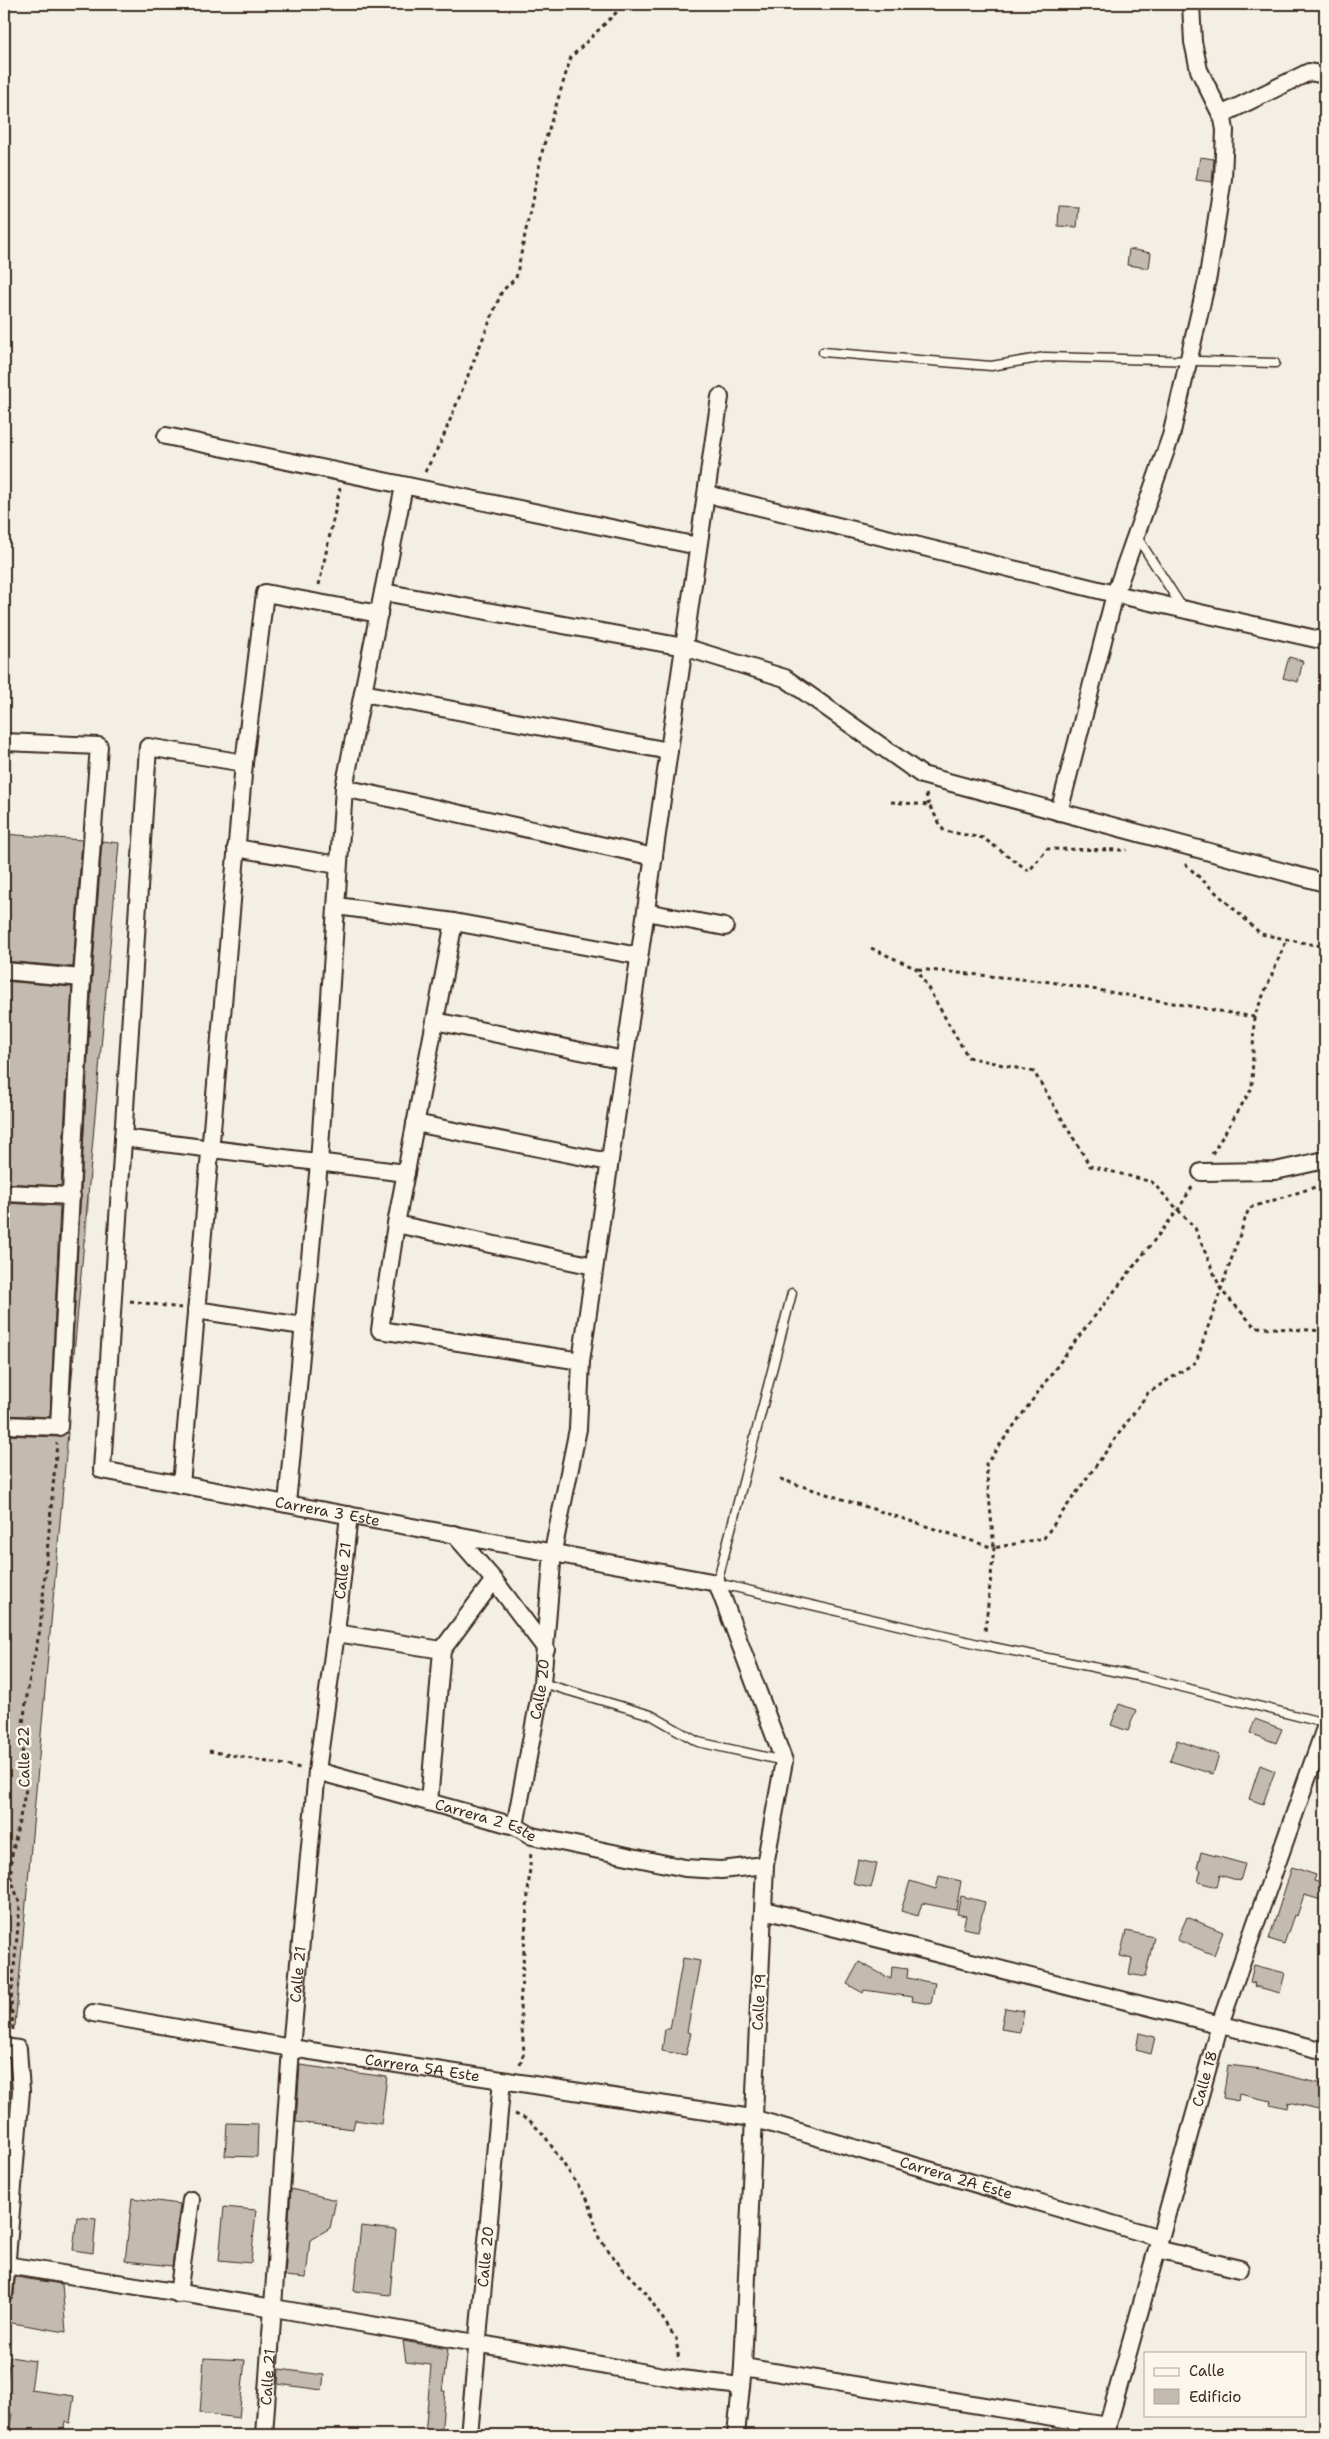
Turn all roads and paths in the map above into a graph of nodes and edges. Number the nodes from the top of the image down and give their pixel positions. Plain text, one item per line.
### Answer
1 (625, 4) edge
2 (1191, 4) edge
3 (1309, 72) junction
4 (1325, 75) edge
5 (1325, 88) edge
6 (1221, 114) junction
7 (823, 352) dead end
8 (1188, 362) junction
9 (1275, 363) dead end
10 (720, 397) dead end
11 (166, 436) dead end
12 (343, 473) junction
13 (410, 487) junction
14 (707, 494) junction
15 (1136, 536) junction
16 (698, 546) junction
17 (383, 592) junction
18 (1115, 594) junction
19 (316, 603) junction
20 (1183, 609) junction
21 (379, 614) junction
22 (1325, 641) edge
23 (684, 647) junction
24 (363, 692) junction
25 (4, 742) edge
26 (669, 751) junction
27 (244, 763) junction
28 (344, 788) junction
29 (891, 802) dead end
30 (1059, 812) junction
31 (236, 848) junction
32 (1132, 850) dead end
33 (654, 857) junction
34 (1183, 863) dead end
35 (338, 865) junction
36 (1325, 883) edge
37 (337, 906) junction
38 (646, 912) junction
39 (454, 922) junction
40 (725, 927) dead end
41 (1287, 939) junction
42 (1325, 947) edge
43 (870, 948) dead end
44 (640, 956) junction
45 (917, 969) junction
46 (4, 971) edge
47 (82, 978) junction
48 (1254, 1017) junction
49 (435, 1021) junction
50 (624, 1060) junction
51 (415, 1124) junction
52 (123, 1138) junction
53 (210, 1149) junction
54 (1325, 1160) edge
55 (609, 1162) junction
56 (319, 1163) junction
57 (1201, 1172) junction
58 (406, 1173) junction
59 (1325, 1184) edge
60 (4, 1192) edge
61 (72, 1196) junction
62 (1178, 1210) junction
63 (396, 1224) junction
64 (594, 1266) junction
65 (1221, 1290) junction
66 (792, 1293) dead end
67 (112, 1298) junction
68 (196, 1310) junction
69 (303, 1326) junction
70 (1325, 1331) edge
71 (581, 1361) junction
72 (4, 1425) edge
73 (59, 1427) junction
74 (780, 1479) dead end
75 (181, 1484) junction
76 (287, 1504) junction
77 (348, 1515) junction
78 (454, 1534) junction
79 (994, 1548) junction
80 (553, 1552) junction
81 (494, 1580) junction
82 (717, 1583) junction
83 (336, 1633) junction
84 (984, 1645) junction
85 (546, 1648) junction
86 (442, 1650) junction
87 (542, 1683) junction
88 (1325, 1723) edge
89 (1325, 1728) edge
90 (209, 1750) dead end
91 (784, 1761) junction
92 (317, 1771) junction
93 (429, 1802) junction
94 (515, 1826) junction
95 (532, 1836) junction
96 (765, 1865) junction
97 (764, 1910) junction
98 (93, 2013) dead end
99 (1220, 2024) junction
100 (11, 2048) edge
101 (292, 2048) junction
102 (1325, 2051) edge
103 (508, 2081) junction
104 (499, 2106) junction
105 (752, 2118) junction
106 (191, 2200) dead end
107 (1159, 2244) junction
108 (6, 2265) junction
109 (1240, 2269) dead end
110 (4, 2294) edge
111 (178, 2294) junction
112 (274, 2308) junction
113 (477, 2344) junction
114 (743, 2367) junction
115 (681, 2379) junction
116 (741, 2386) junction
117 (1107, 2431) edge
118 (264, 2435) edge
119 (469, 2435) edge
120 (736, 2435) edge

1 - 13 path
2 - 6 street
3 - 4 street
3 - 5 street
3 - 6 street
6 - 8 street
7 - 8 lane
8 - 9 lane
8 - 15 street
10 - 14 street, Calle 20
11 - 12 street
12 - 13 street
12 - 19 path
13 - 16 street
13 - 17 street
14 - 16 street, Calle 20
14 - 18 street
15 - 18 street
15 - 20 lane
16 - 23 street, Calle 20
17 - 21 street
17 - 23 street
18 - 20 street
18 - 30 street
19 - 21 street
19 - 27 street
20 - 22 street
21 - 24 street
23 - 26 street, Calle 20
23 - 30 street
24 - 26 street
24 - 28 street
25 - 47 street
26 - 33 street, Calle 20
27 - 31 street
27 - 52 street
28 - 33 street
28 - 35 street
29 - 32 path
30 - 36 street
31 - 35 street
31 - 53 street
33 - 38 street, Calle 20
34 - 41 path
35 - 37 street
37 - 39 street
37 - 56 street
38 - 40 street
38 - 44 street, Calle 20
39 - 44 street
39 - 49 street
41 - 42 path
41 - 48 path
43 - 45 path
44 - 50 street, Calle 20
45 - 48 path
45 - 62 path
46 - 47 street
47 - 61 street
48 - 57 path
49 - 50 street
49 - 51 street
50 - 55 street, Calle 20
51 - 55 street
51 - 58 street
52 - 53 street
52 - 67 street
53 - 56 street
53 - 68 street
54 - 57 street
55 - 64 street, Calle 20
56 - 58 street
56 - 69 street
57 - 62 path
58 - 63 street
59 - 65 path
60 - 61 street
61 - 73 street
62 - 65 path
62 - 79 path
63 - 64 street
63 - 71 street
64 - 71 street, Calle 20
65 - 70 path
65 - 79 path
66 - 82 lane
67 - 68 path
67 - 75 street, Carrera 3 Este
68 - 69 street
68 - 75 street
69 - 76 street
71 - 80 street, Calle 20
72 - 73 street
73 - 100 path, Calle 22
74 - 79 path
75 - 76 street, Carrera 3 Este
76 - 77 street, Carrera 3 Este
77 - 78 street, Carrera 3 Este
77 - 83 street, Calle 21
78 - 80 street, Carrera 3 Este
78 - 81 street
79 - 84 path
80 - 82 street, Carrera 3 Este
80 - 85 street, Calle 20
81 - 85 street
81 - 86 street
82 - 84 lane
82 - 91 street
83 - 86 street
83 - 92 street, Calle 21
84 - 88 lane
85 - 87 street, Calle 20
86 - 93 street
87 - 91 lane
87 - 94 street, Calle 20
89 - 99 street, Calle 18
90 - 92 path
91 - 96 street, Calle 19
92 - 93 street, Carrera 2 Este
92 - 101 street, Calle 21
93 - 94 street, Carrera 2 Este
94 - 95 street, Carrera 2 Este
95 - 96 street, Carrera 2 Este
95 - 103 path
96 - 97 street, Calle 19
97 - 99 street
97 - 105 street, Calle 19
98 - 101 street, Carrera 5A Este
99 - 102 street
99 - 107 street, Calle 18
100 - 108 street
101 - 103 street, Carrera 5A Este
101 - 112 street, Calle 21
103 - 104 street, Calle 20
103 - 105 street, Carrera 5A Este
104 - 113 street, Calle 20
104 - 115 path
105 - 107 street, Carrera 2A Este
105 - 114 street, Calle 19
106 - 111 street
107 - 109 street, Carrera 2A Este
107 - 117 street, Calle 18
108 - 110 street
108 - 111 street
111 - 112 street
112 - 113 street
112 - 118 street, Calle 21
113 - 115 street
113 - 119 street, Calle 20
114 - 116 street, Calle 19
114 - 117 street
115 - 116 street
116 - 120 street, Calle 19

